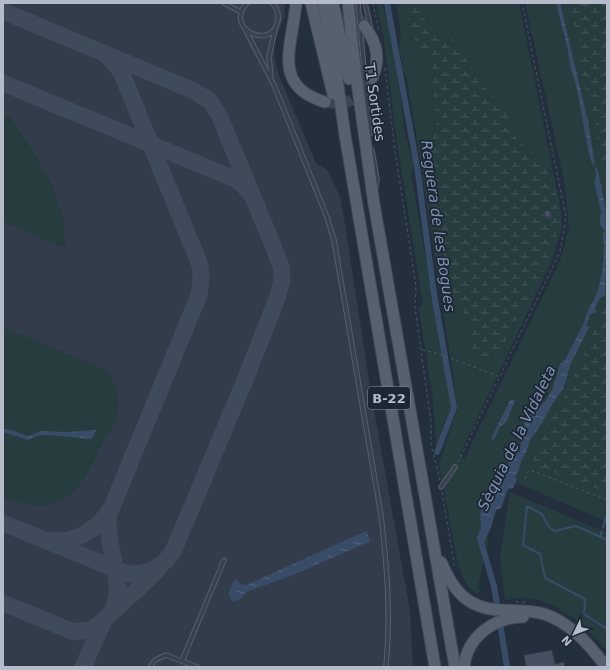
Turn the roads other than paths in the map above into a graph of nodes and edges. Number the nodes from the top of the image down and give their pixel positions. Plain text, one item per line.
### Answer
1 (224, 3) edge
2 (246, 3) edge
3 (272, 3) edge
4 (296, 3) edge
5 (311, 3) edge
6 (323, 3) edge
7 (334, 3) edge
8 (348, 3) edge
9 (358, 3) edge
10 (365, 3) edge
11 (241, 12) junction
12 (364, 26) tunnel mouth
13 (275, 27) junction
14 (245, 29) junction
15 (378, 42) junction
16 (372, 78) tunnel mouth
17 (274, 85) junction
18 (325, 102) tunnel mouth
19 (345, 135) junction
20 (374, 204) junction
21 (455, 467) road end
22 (441, 487) road end
23 (432, 539) junction
24 (224, 560) dead end
25 (509, 614) junction
26 (182, 661) junction
27 (150, 667) edge
28 (195, 667) edge
29 (386, 667) edge
30 (435, 667) edge
31 (455, 667) edge
32 (464, 667) edge
33 (599, 667) edge
34 (606, 667) edge

1 - 11 lane
2 - 11 lane
3 - 13 lane
4 - 18 main road
5 - 19 main road
6 - 19 main road
7 - 20 main road
8 - 20 main road, T1 Sortides
9 - 20 lane
10 - 15 lane
11 - 14 lane
12 - 15 main road
13 - 14 lane
13 - 17 lane
14 - 17 lane
15 - 16 main road
17 - 29 lane
19 - 30 main road, B-22
20 - 23 main road, B-22
21 - 22 lane
23 - 25 main road
23 - 31 main road, B-22
24 - 26 lane
25 - 32 main road
25 - 33 main road
25 - 34 main road
26 - 27 lane
26 - 28 lane

